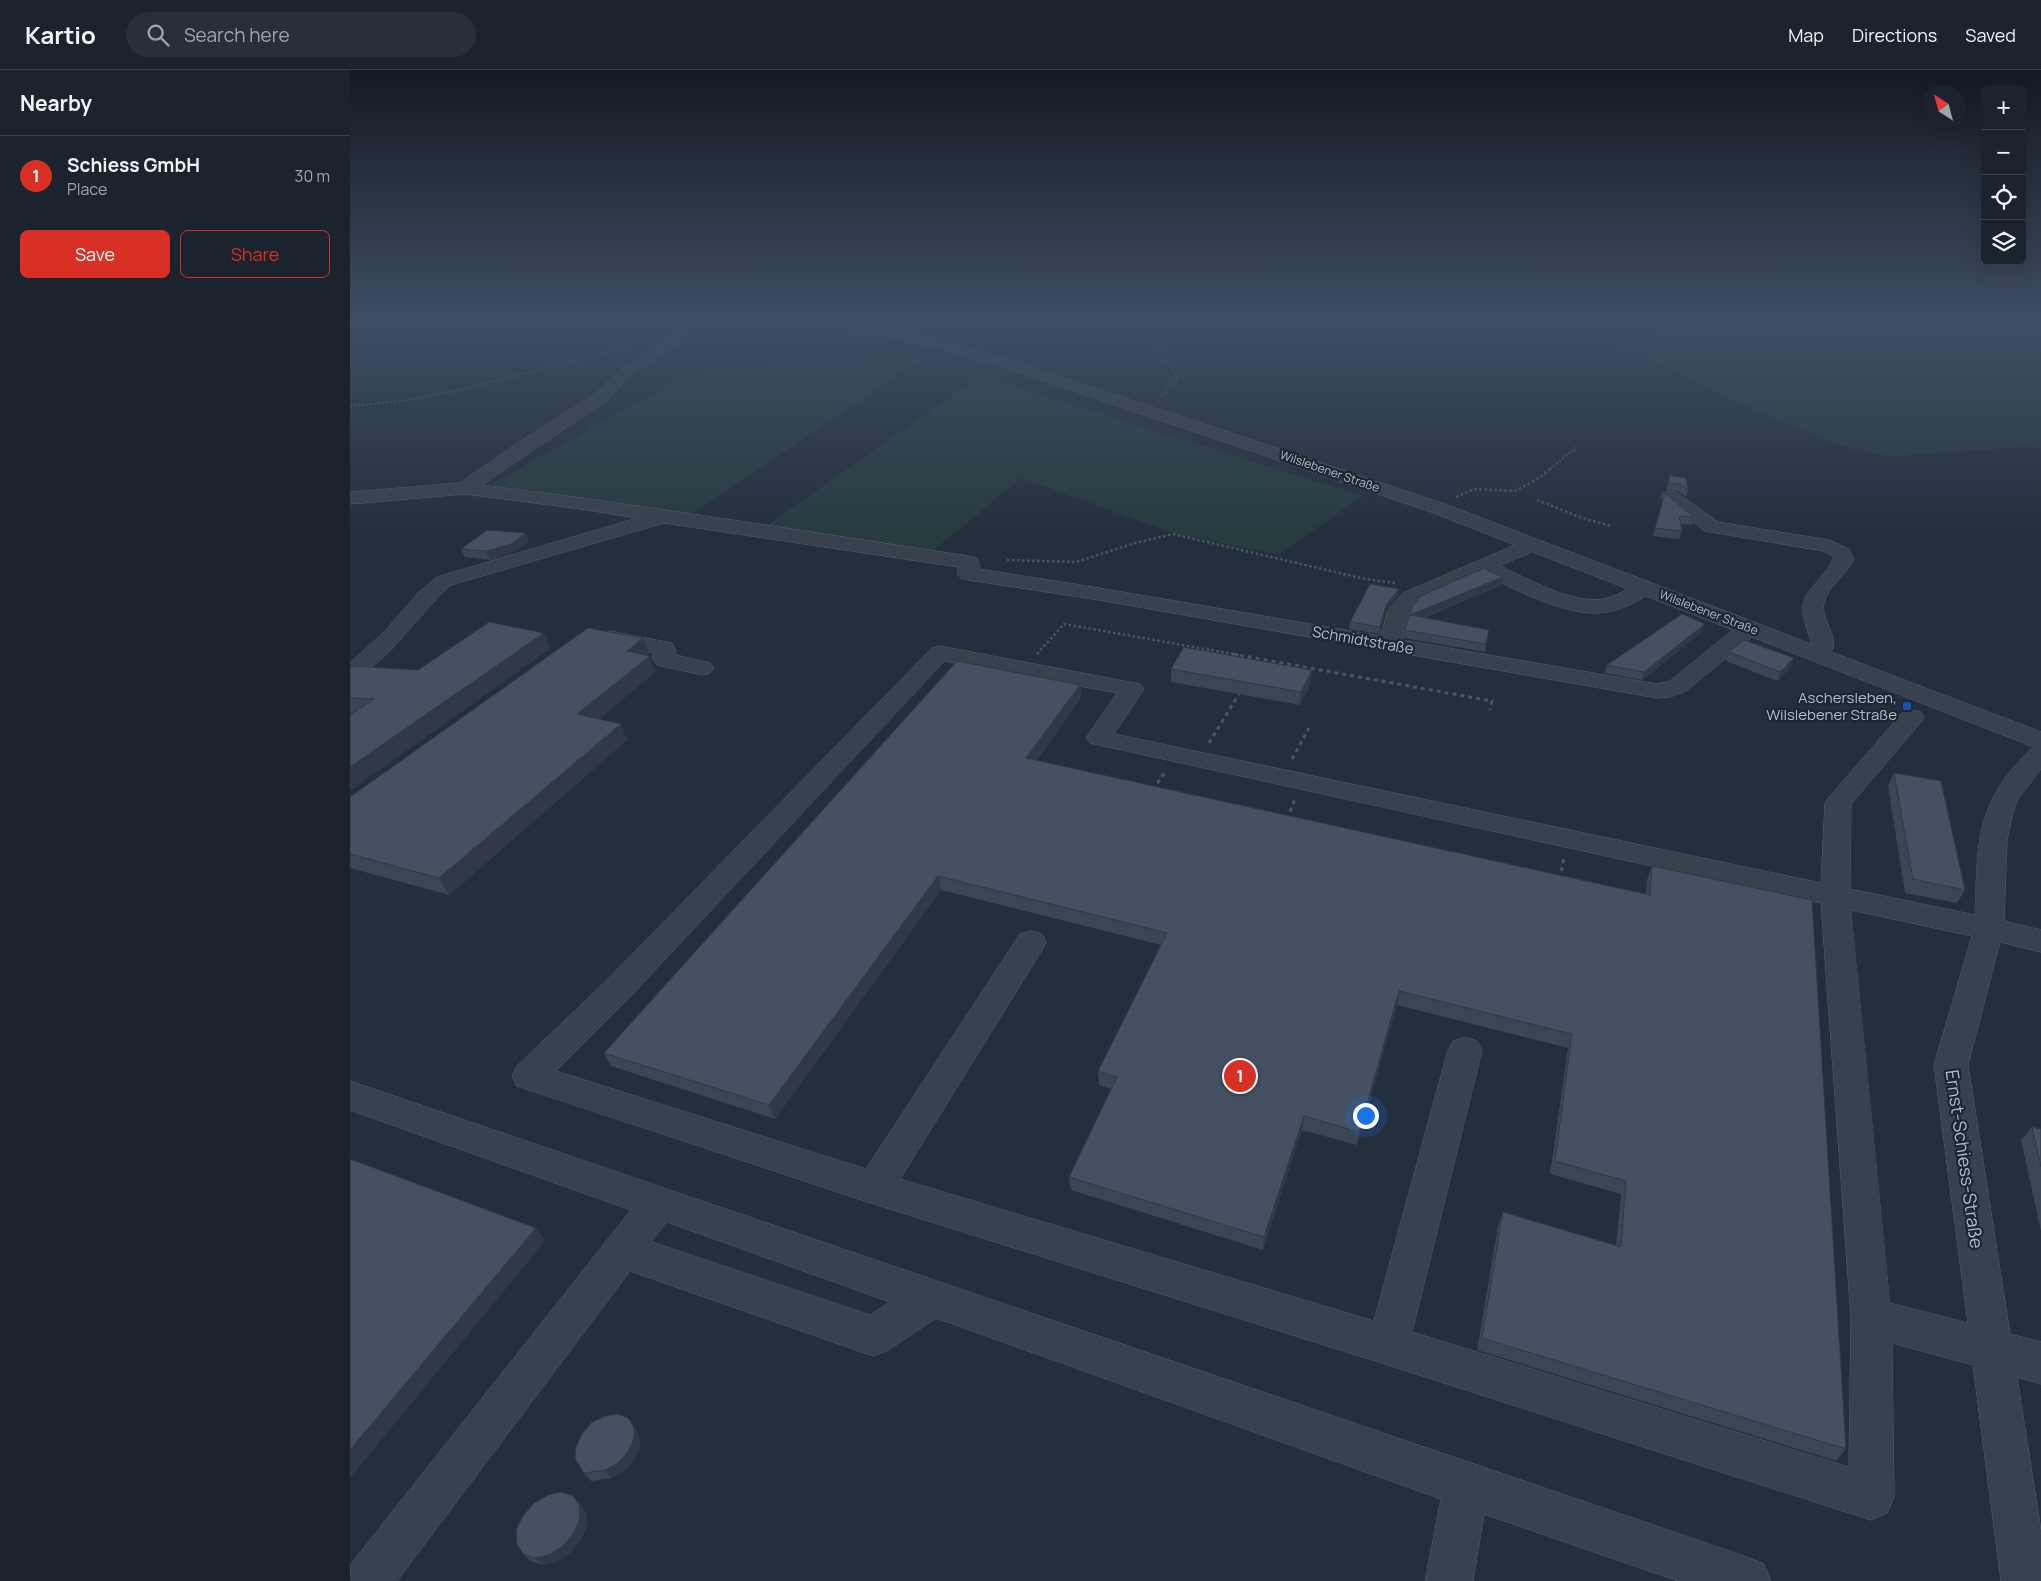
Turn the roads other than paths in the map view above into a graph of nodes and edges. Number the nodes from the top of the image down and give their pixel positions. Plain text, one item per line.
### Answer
1 (605, 393) edge
2 (1093, 393) edge
3 (465, 488) junction
4 (1670, 497) edge
5 (350, 498) edge
6 (662, 517) junction
7 (1527, 541) junction
8 (1485, 567) junction
9 (1645, 588) junction
10 (1749, 628) junction
11 (590, 634) edge
12 (1390, 644) junction
13 (1817, 654) junction
14 (702, 668) dead end
15 (350, 674) edge
16 (1912, 717) dead end
17 (2041, 741) edge
18 (2041, 753) edge
19 (1835, 896) junction
20 (1989, 928) junction
21 (2041, 941) edge
22 (1031, 942) dead end
23 (1465, 1050) dead end
24 (350, 1095) edge
25 (874, 1188) junction
26 (659, 1203) junction
27 (623, 1250) junction
28 (932, 1298) junction
29 (1871, 1318) junction
30 (1388, 1345) junction
31 (1992, 1348) junction
32 (2041, 1363) edge
33 (1466, 1485) junction
34 (368, 1581) edge
35 (1450, 1581) edge
36 (1747, 1581) edge
37 (2025, 1581) edge

1 - 3 street
2 - 7 street, Wilslebener Straße
3 - 5 street
3 - 6 street
4 - 13 street
6 - 12 street, Schmidtstraße
6 - 15 street
7 - 8 street
7 - 9 street, Wilslebener Straße
8 - 9 street
8 - 12 street
9 - 10 street, Wilslebener Straße
10 - 12 street, Schmidtstraße
10 - 13 street, Wilslebener Straße
11 - 14 street
13 - 17 street, Wilslebener Straße
16 - 19 street
18 - 20 street, Ernst-Schiess-Straße
19 - 20 street
19 - 25 street
19 - 29 street
20 - 21 street
20 - 31 street, Ernst-Schiess-Straße
22 - 25 street
23 - 30 street
24 - 26 street
25 - 30 street
26 - 27 street
26 - 28 street
27 - 28 street
27 - 34 street
28 - 33 street
29 - 30 street
29 - 31 street
31 - 32 street
31 - 37 street, Ernst-Schiess-Straße
33 - 35 street
33 - 36 street

